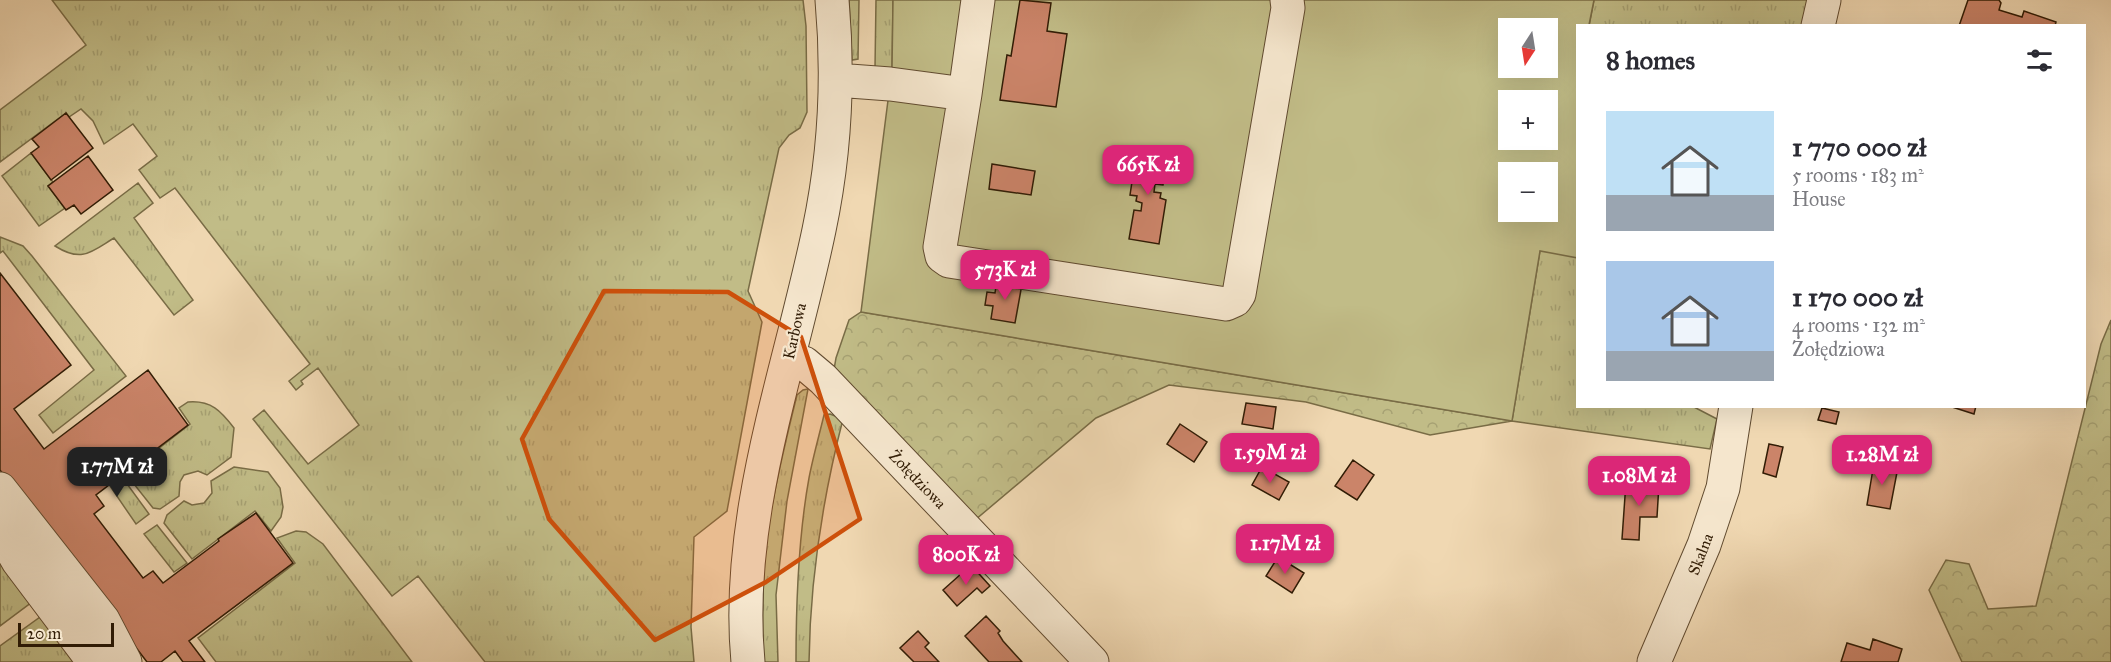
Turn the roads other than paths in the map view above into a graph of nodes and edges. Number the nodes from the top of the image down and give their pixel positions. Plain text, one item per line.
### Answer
1 (832, 0) edge
2 (978, 0) edge
3 (1287, 0) edge
4 (1824, 0) edge
5 (1818, 24) edge
6 (836, 80) junction
7 (965, 94) junction
8 (788, 359) junction
9 (1737, 408) edge
10 (0, 489) edge
11 (0, 525) edge
12 (94, 662) edge
13 (124, 662) edge
14 (748, 662) edge
15 (1092, 662) edge
16 (1654, 662) edge

1 - 6 street, Karbowa
2 - 7 street
3 - 7 street
4 - 5 street
6 - 7 street
6 - 8 street, Karbowa
8 - 14 street, Karbowa
8 - 15 street, Żołędziowa
9 - 16 street, Skalna
10 - 13 street
11 - 12 street

